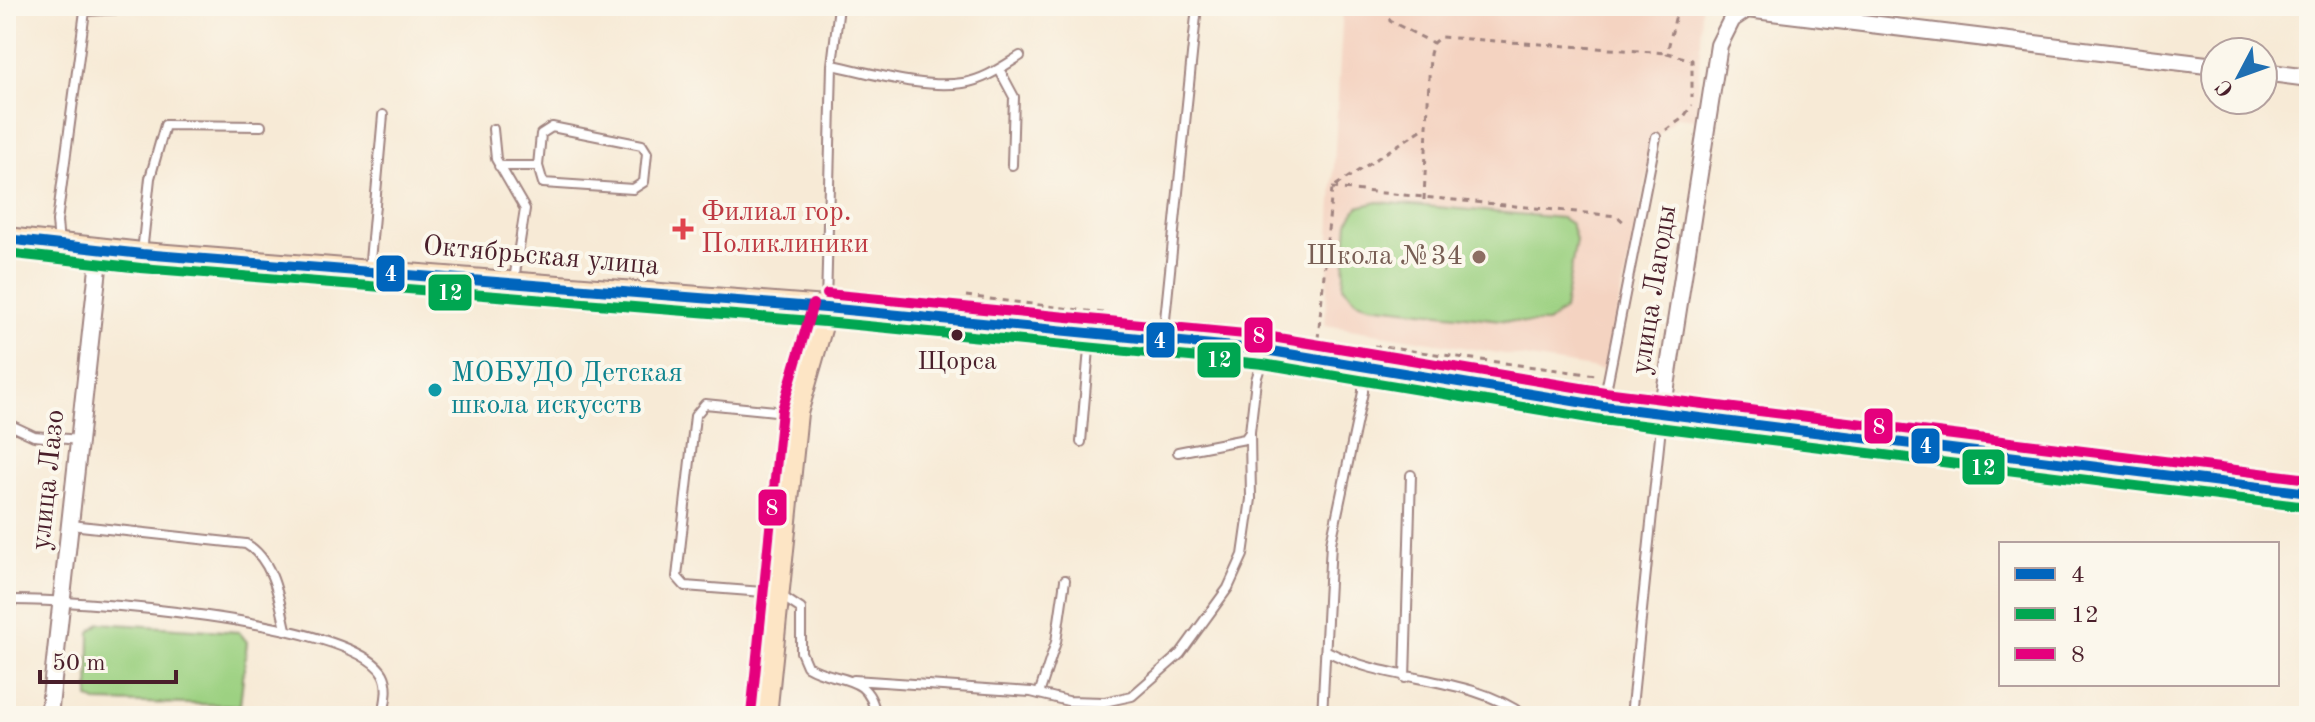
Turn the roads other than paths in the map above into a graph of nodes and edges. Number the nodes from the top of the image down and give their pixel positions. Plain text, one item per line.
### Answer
1 (839, 6) edge
2 (1197, 6) edge
3 (1747, 8) edge
4 (122, 9) dead end
5 (1020, 56) dead end
6 (2199, 64) edge
7 (832, 65) junction
8 (999, 69) junction
9 (2279, 74) edge
10 (2309, 78) edge
11 (383, 115) dead end
12 (261, 126) dead end
13 (493, 129) dead end
14 (1656, 137) road end
15 (1012, 165) dead end
16 (499, 166) junction
17 (538, 166) junction
18 (7, 228) edge
19 (59, 245) junction
20 (100, 250) junction
21 (142, 254) junction
22 (369, 272) junction
23 (513, 285) junction
24 (826, 308) junction
25 (1090, 332) junction
26 (1163, 340) junction
27 (1265, 350) junction
28 (1363, 365) junction
29 (1597, 405) junction
30 (1662, 412) junction
31 (796, 413) junction
32 (6, 423) edge
33 (1250, 432) junction
34 (80, 440) junction
35 (1081, 442) dead end
36 (1178, 452) dead end
37 (1411, 475) dead end
38 (2309, 493) edge
39 (71, 525) junction
40 (1065, 580) dead end
41 (777, 593) junction
42 (63, 599) junction
43 (6, 600) edge
44 (286, 629) junction
45 (1327, 651) junction
46 (1405, 678) junction
47 (854, 680) junction
48 (1039, 694) junction
49 (49, 716) edge
50 (383, 716) edge
51 (765, 716) edge
52 (876, 716) edge
53 (1322, 716) edge
54 (1525, 716) edge
55 (1631, 716) edge

1 - 7 lane
2 - 26 lane
3 - 6 street
3 - 30 street, улица Лагоды
4 - 19 lane
5 - 8 lane
7 - 8 lane
7 - 24 lane
8 - 15 lane
9 - 10 street
11 - 22 lane
12 - 21 lane
13 - 16 lane
14 - 29 lane
16 - 17 lane
16 - 23 lane
17 - 17 lane
18 - 19 main road, Октябрьская улица
19 - 20 main road, Октябрьская улица
20 - 21 main road, Октябрьская улица
20 - 34 street, улица Лазо
21 - 22 main road, Октябрьская улица
22 - 23 main road, Октябрьская улица
23 - 24 main road, Октябрьская улица
24 - 25 main road, Октябрьская улица
24 - 31 main road
25 - 26 main road, Октябрьская улица
25 - 35 lane
26 - 27 main road, Октябрьская улица
27 - 28 main road, Октябрьская улица
27 - 33 lane
28 - 29 main road, Октябрьская улица
28 - 45 lane
29 - 30 main road, Октябрьская улица
30 - 38 main road, Октябрьская улица
30 - 55 lane, улица Лагоды
31 - 41 main road
31 - 41 lane
32 - 34 lane
33 - 36 lane
33 - 48 lane
34 - 39 street, улица Лазо
37 - 46 lane
39 - 42 street, улица Лазо
39 - 44 lane
40 - 48 lane
41 - 47 lane
41 - 51 main road
42 - 43 lane
42 - 44 lane
42 - 49 street, улица Лазо
44 - 50 lane
45 - 46 lane
45 - 53 lane
46 - 54 lane
47 - 48 lane
47 - 52 lane

